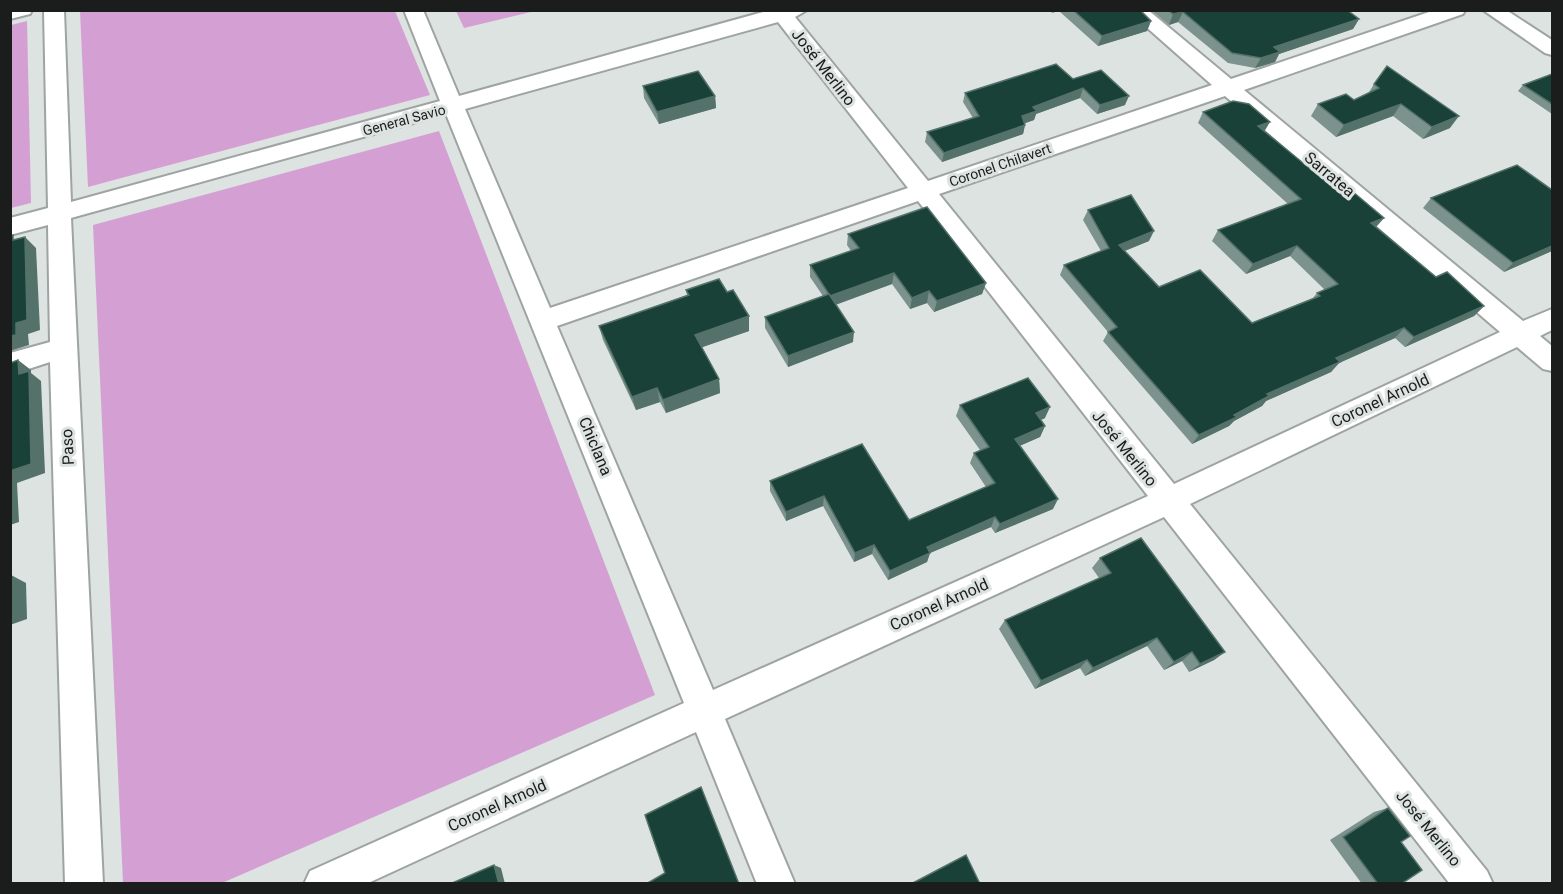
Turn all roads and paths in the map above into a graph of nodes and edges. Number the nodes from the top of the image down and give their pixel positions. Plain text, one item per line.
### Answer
1 (23, 10) edge
2 (54, 10) edge
3 (413, 10) edge
4 (1136, 10) edge
5 (1456, 10) edge
6 (1492, 10) edge
7 (787, 12) edge
8 (10, 13) edge
9 (1552, 49) edge
10 (1227, 87) junction
11 (453, 107) junction
12 (921, 191) junction
13 (60, 213) junction
14 (10, 227) edge
15 (1552, 319) edge
16 (544, 320) junction
17 (1521, 334) junction
18 (63, 348) junction
19 (1552, 361) edge
20 (10, 364) edge
21 (1167, 501) junction
22 (706, 710) junction
23 (84, 884) edge
24 (323, 884) edge
25 (776, 884) edge
26 (1474, 884) edge

1 - 8 street
2 - 13 street, Paso
3 - 11 street, Chiclana
4 - 10 street, Sarratea
5 - 10 street, Coronel Chilavert
6 - 9 street
7 - 11 street, General Savio
7 - 12 street, José Merlino
10 - 12 street, Coronel Chilavert
10 - 17 street, Sarratea
11 - 13 street, General Savio
11 - 16 street, Chiclana
12 - 16 street, Coronel Chilavert
12 - 21 street, José Merlino
13 - 14 street, General Savio
13 - 18 street, Paso
15 - 17 street, Coronel Arnold
16 - 22 street, Chiclana
17 - 19 street, Sarratea
17 - 21 street, Coronel Arnold
18 - 20 street
18 - 23 street, Paso
21 - 22 street, Coronel Arnold
21 - 26 street, José Merlino
22 - 24 street, Coronel Arnold
22 - 25 street, Chiclana

